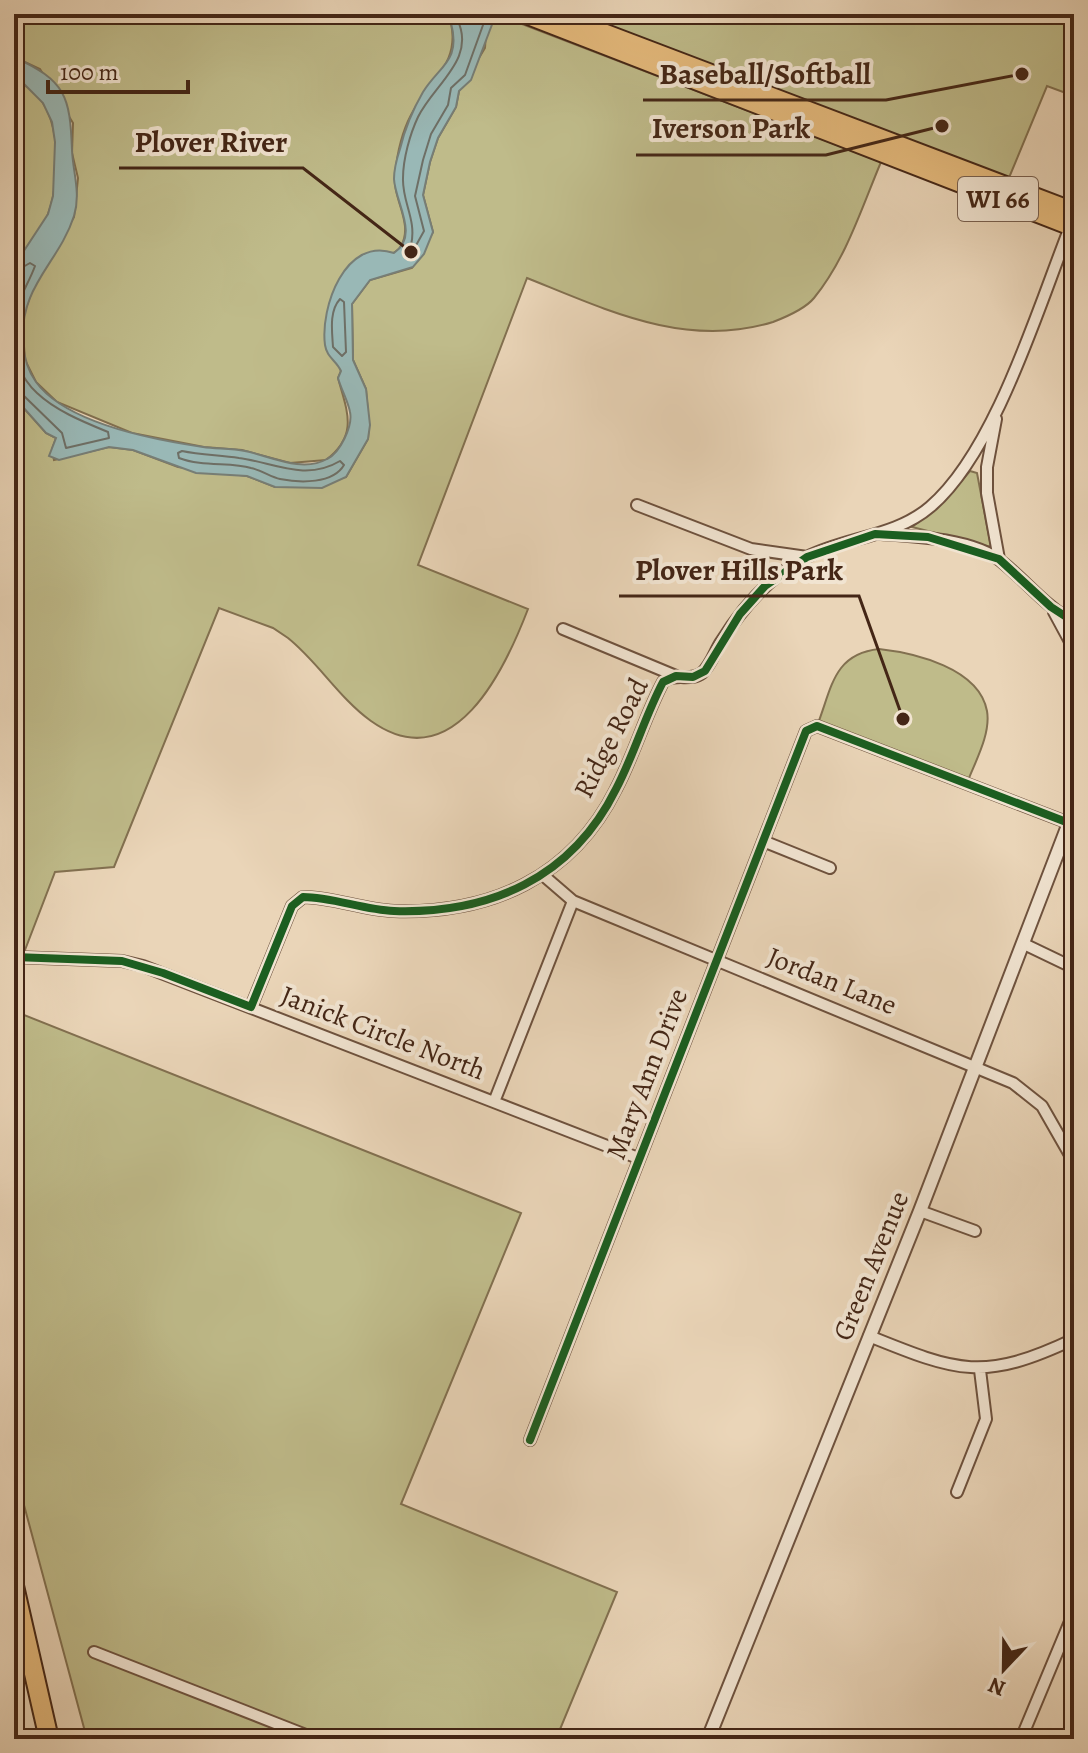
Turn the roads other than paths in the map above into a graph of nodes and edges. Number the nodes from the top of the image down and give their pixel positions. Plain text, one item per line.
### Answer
1 (523, 14) edge
2 (556, 14) edge
3 (1073, 222) edge
4 (1000, 403) junction
5 (637, 505) dead end
6 (875, 534) junction
7 (807, 557) junction
8 (999, 559) junction
9 (1051, 607) junction
10 (1074, 622) edge
11 (563, 629) dead end
12 (1074, 649) edge
13 (676, 676) junction
14 (1074, 810) edge
15 (1071, 824) edge
16 (763, 841) junction
17 (830, 868) dead end
18 (544, 876) junction
19 (573, 901) junction
20 (1024, 944) junction
21 (14, 957) edge
22 (715, 960) junction
23 (1074, 968) edge
24 (251, 1007) junction
25 (977, 1065) junction
26 (494, 1102) junction
27 (638, 1158) junction
28 (1074, 1162) edge
29 (920, 1211) junction
30 (975, 1231) dead end
31 (869, 1336) junction
32 (1074, 1339) edge
33 (980, 1370) junction
34 (530, 1440) dead end
35 (957, 1492) dead end
36 (14, 1586) edge
37 (1074, 1612) edge
38 (94, 1652) dead end
39 (49, 1739) edge
40 (316, 1739) edge
41 (708, 1739) edge
42 (1021, 1739) edge

1 - 3 main road, WI 66
2 - 3 main road, WI 66
3 - 4 street, Ridge Road
4 - 6 street, Ridge Road
4 - 8 street
5 - 7 street
6 - 7 street, Ridge Road
6 - 8 street
7 - 13 street, Ridge Road
8 - 9 street
9 - 10 street
9 - 12 street
11 - 13 street
13 - 18 street, Ridge Road
14 - 15 street, Green Avenue
15 - 16 street, Mary Ann Drive
15 - 20 street, Green Avenue
16 - 17 street
16 - 22 street, Mary Ann Drive
18 - 19 street, Jordan Lane
18 - 24 street, Ridge Road
19 - 22 street, Jordan Lane
19 - 26 street
20 - 23 street
20 - 25 street, Green Avenue
21 - 24 street, Janick Circle North
22 - 25 street, Jordan Lane
22 - 27 street, Mary Ann Drive
24 - 26 street, Janick Circle North
25 - 28 street, Jordan Lane
25 - 29 street, Green Avenue
26 - 27 street, Janick Circle North
27 - 34 street, Mary Ann Drive
29 - 30 street
29 - 31 street, Green Avenue
31 - 33 street
31 - 41 street, Green Avenue
32 - 33 street
33 - 35 street
36 - 39 highway
37 - 42 street
38 - 40 street

